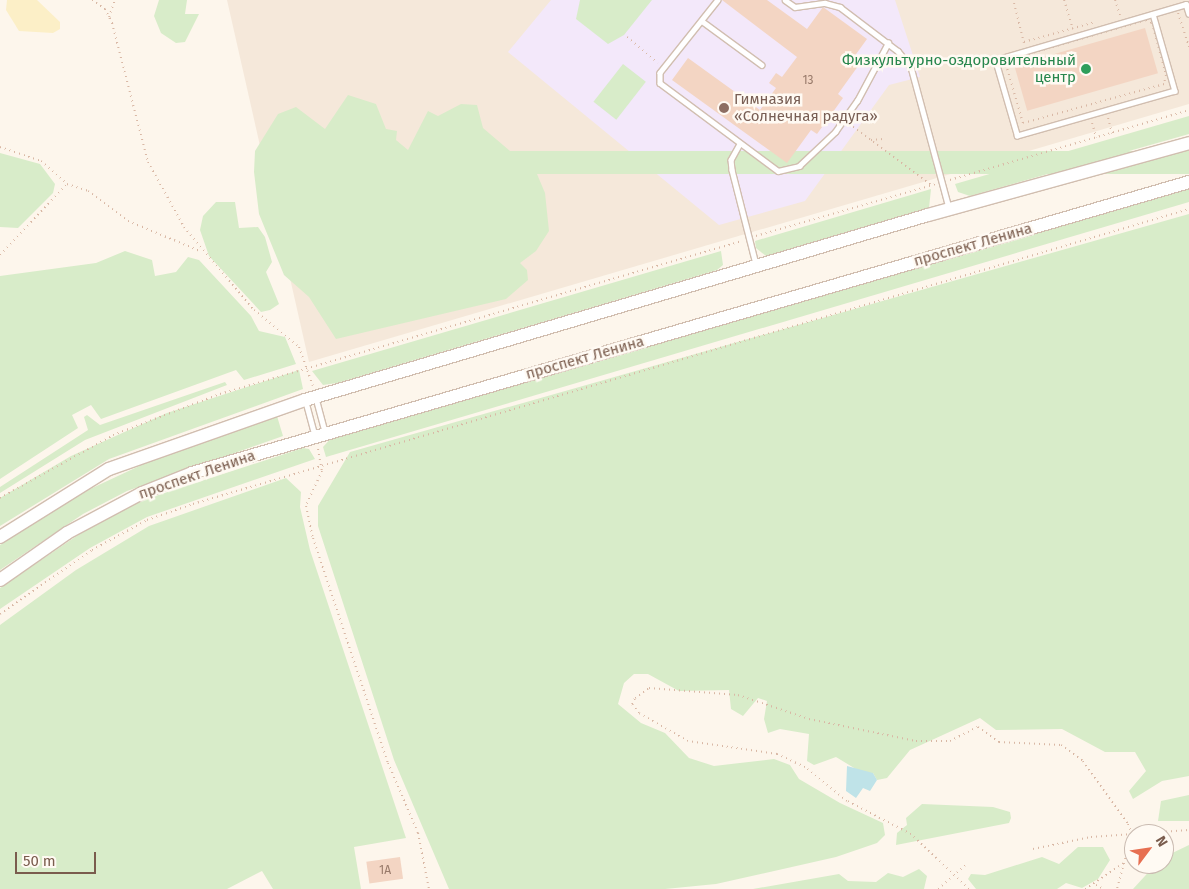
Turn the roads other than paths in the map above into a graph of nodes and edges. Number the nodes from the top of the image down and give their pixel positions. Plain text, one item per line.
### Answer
1 (718, 0) edge
2 (785, 0) edge
3 (1189, 14) edge
4 (1152, 17) junction
5 (702, 21) junction
6 (888, 42) junction
7 (762, 65) dead end
8 (1189, 143) edge
9 (740, 144) junction
10 (1189, 182) edge
11 (950, 209) junction
12 (756, 266) junction
13 (310, 399) junction
14 (320, 435) junction
15 (0, 537) edge
16 (0, 580) edge

1 - 5 lane
2 - 6 lane
3 - 4 lane
4 - 4 lane
5 - 7 lane
5 - 9 lane
6 - 9 lane
6 - 11 lane
8 - 11 street
9 - 12 lane
10 - 14 street, проспект Ленина
11 - 12 street
12 - 13 street
13 - 14 lane
13 - 14 lane
13 - 15 street
14 - 16 street, проспект Ленина

